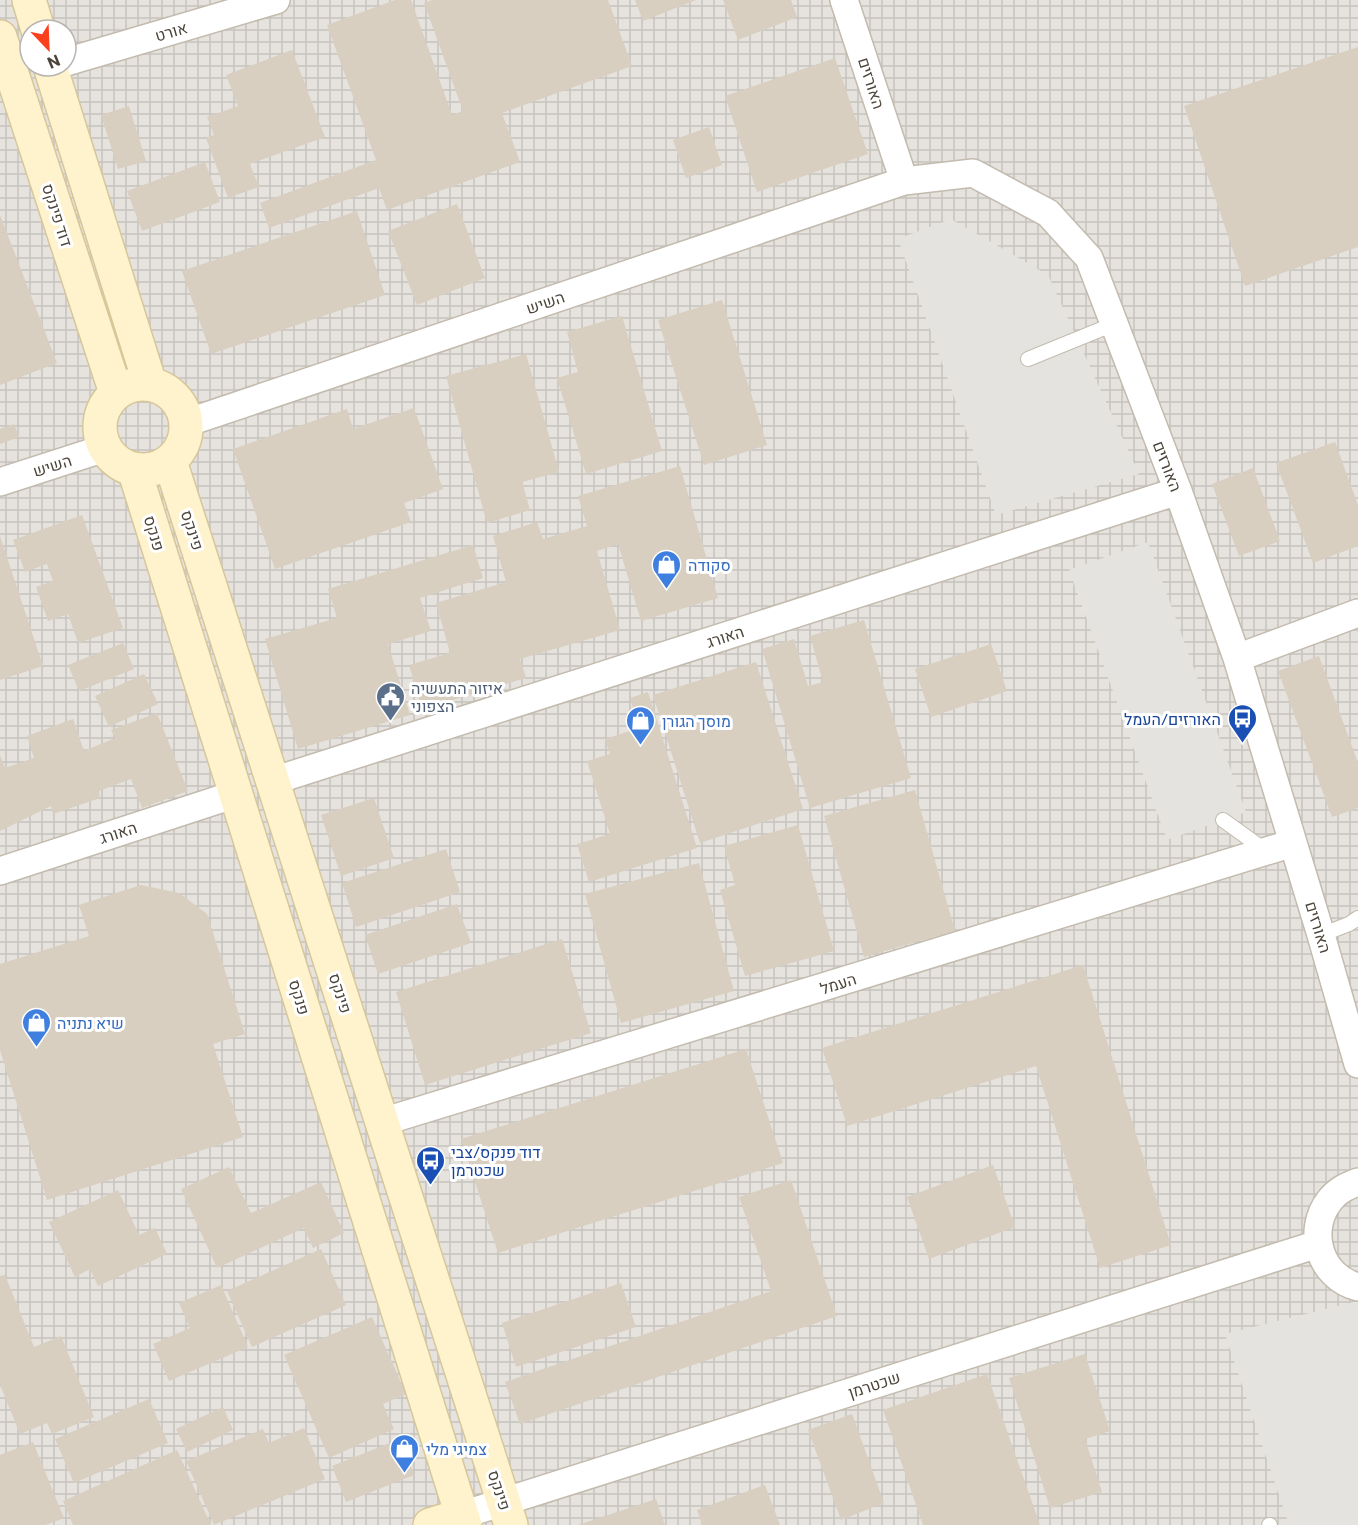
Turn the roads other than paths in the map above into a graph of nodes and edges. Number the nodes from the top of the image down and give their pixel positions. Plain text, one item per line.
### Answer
1 (29, 0) edge
2 (276, 0) edge
3 (844, 0) edge
4 (35, 18) edge
5 (0, 37) edge
6 (78, 58) edge
7 (54, 78) edge
8 (7, 80) edge
9 (904, 181) junction
10 (1114, 324) junction
11 (1028, 359) dead end
12 (150, 384) junction
13 (116, 393) junction
14 (186, 423) junction
15 (105, 448) junction
16 (170, 461) junction
17 (134, 469) junction
18 (0, 482) edge
19 (1178, 492) junction
20 (1358, 613) edge
21 (1237, 658) junction
22 (273, 781) junction
23 (236, 794) junction
24 (1223, 820) dead end
25 (1293, 843) junction
26 (1266, 851) junction
27 (0, 871) edge
28 (1358, 918) edge
29 (1322, 935) junction
30 (1358, 1064) edge
31 (382, 1122) junction
32 (1358, 1182) edge
33 (1318, 1244) junction
34 (1358, 1287) edge
35 (507, 1513) edge
36 (463, 1520) edge
37 (430, 1525) edge

1 - 4 street
2 - 6 street, אורט
3 - 9 street, האורזים
5 - 8 street, דוד פינקס
7 - 12 street
8 - 13 street, דוד פינקס
9 - 10 street, האורזים
9 - 14 street, השיש
10 - 11 lane
10 - 19 street, האורזים
12 - 13 street
12 - 14 street
13 - 15 street
14 - 16 street
15 - 17 street
15 - 18 street, השיש
16 - 17 street
16 - 22 street, פינקס
17 - 23 street, פנקס
19 - 21 street, האורזים
19 - 22 street, האורג
20 - 21 street
21 - 25 street, האורזים
22 - 31 street, פינקס
23 - 27 street, האורג
23 - 36 street, פנקס
24 - 26 lane
25 - 26 street, העמל
25 - 29 street, האורזים
26 - 31 street, העמל
28 - 29 lane
29 - 30 street, האורזים
31 - 35 street, פינקס
32 - 33 street
33 - 34 street
33 - 35 street, שכטרמן
35 - 36 street, שכטרמן
36 - 37 street, שכטרמן

